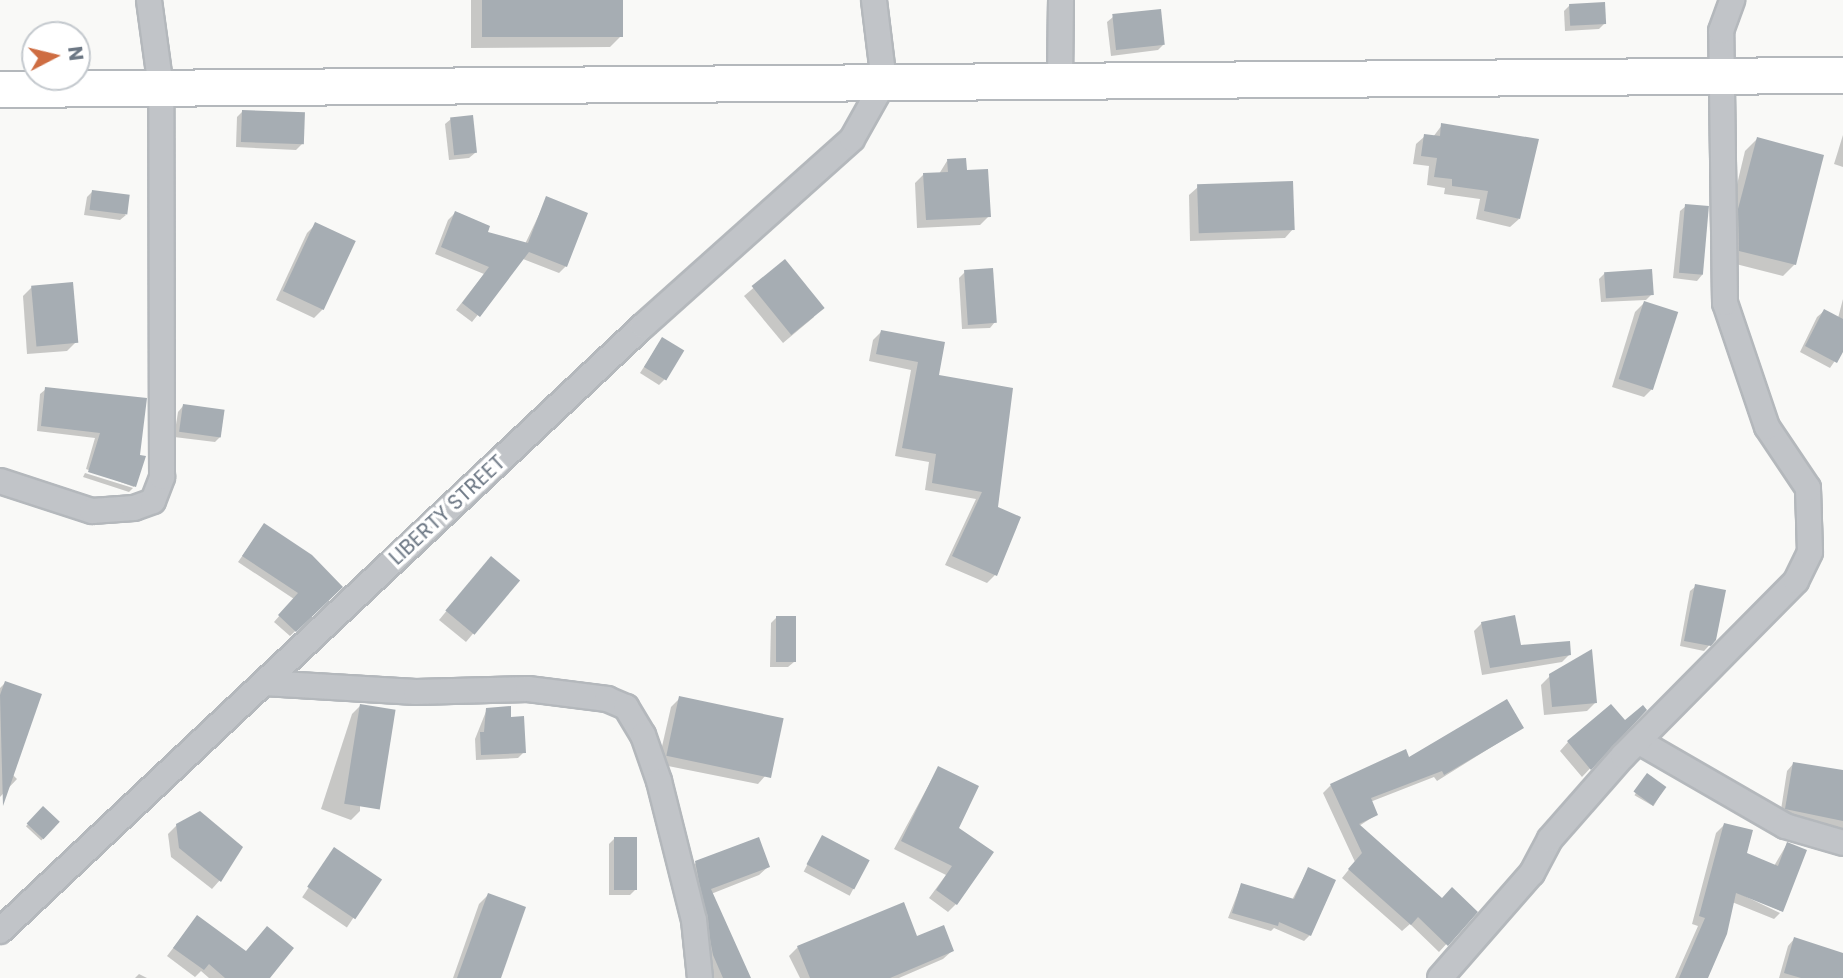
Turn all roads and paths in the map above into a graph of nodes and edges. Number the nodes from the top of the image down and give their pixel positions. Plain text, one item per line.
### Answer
1 (149, 0) edge
2 (874, 0) edge
3 (1061, 0) edge
4 (1732, 0) edge
5 (1843, 75) edge
6 (1721, 76) junction
7 (1060, 81) junction
8 (884, 82) junction
9 (161, 88) junction
10 (0, 89) edge
11 (0, 481) edge
12 (264, 683) junction
13 (1638, 741) junction
14 (1843, 843) edge
15 (0, 931) edge
16 (700, 978) edge
17 (1440, 978) edge

1 - 9 street
2 - 8 street
3 - 7 street
4 - 6 street
5 - 6 main road
6 - 7 main road
6 - 13 street
7 - 8 main road
8 - 9 main road
8 - 12 street, LIBERTY STREET
9 - 10 main road
9 - 11 street
12 - 15 street, LIBERTY STREET
12 - 16 street
13 - 14 street
13 - 17 street

